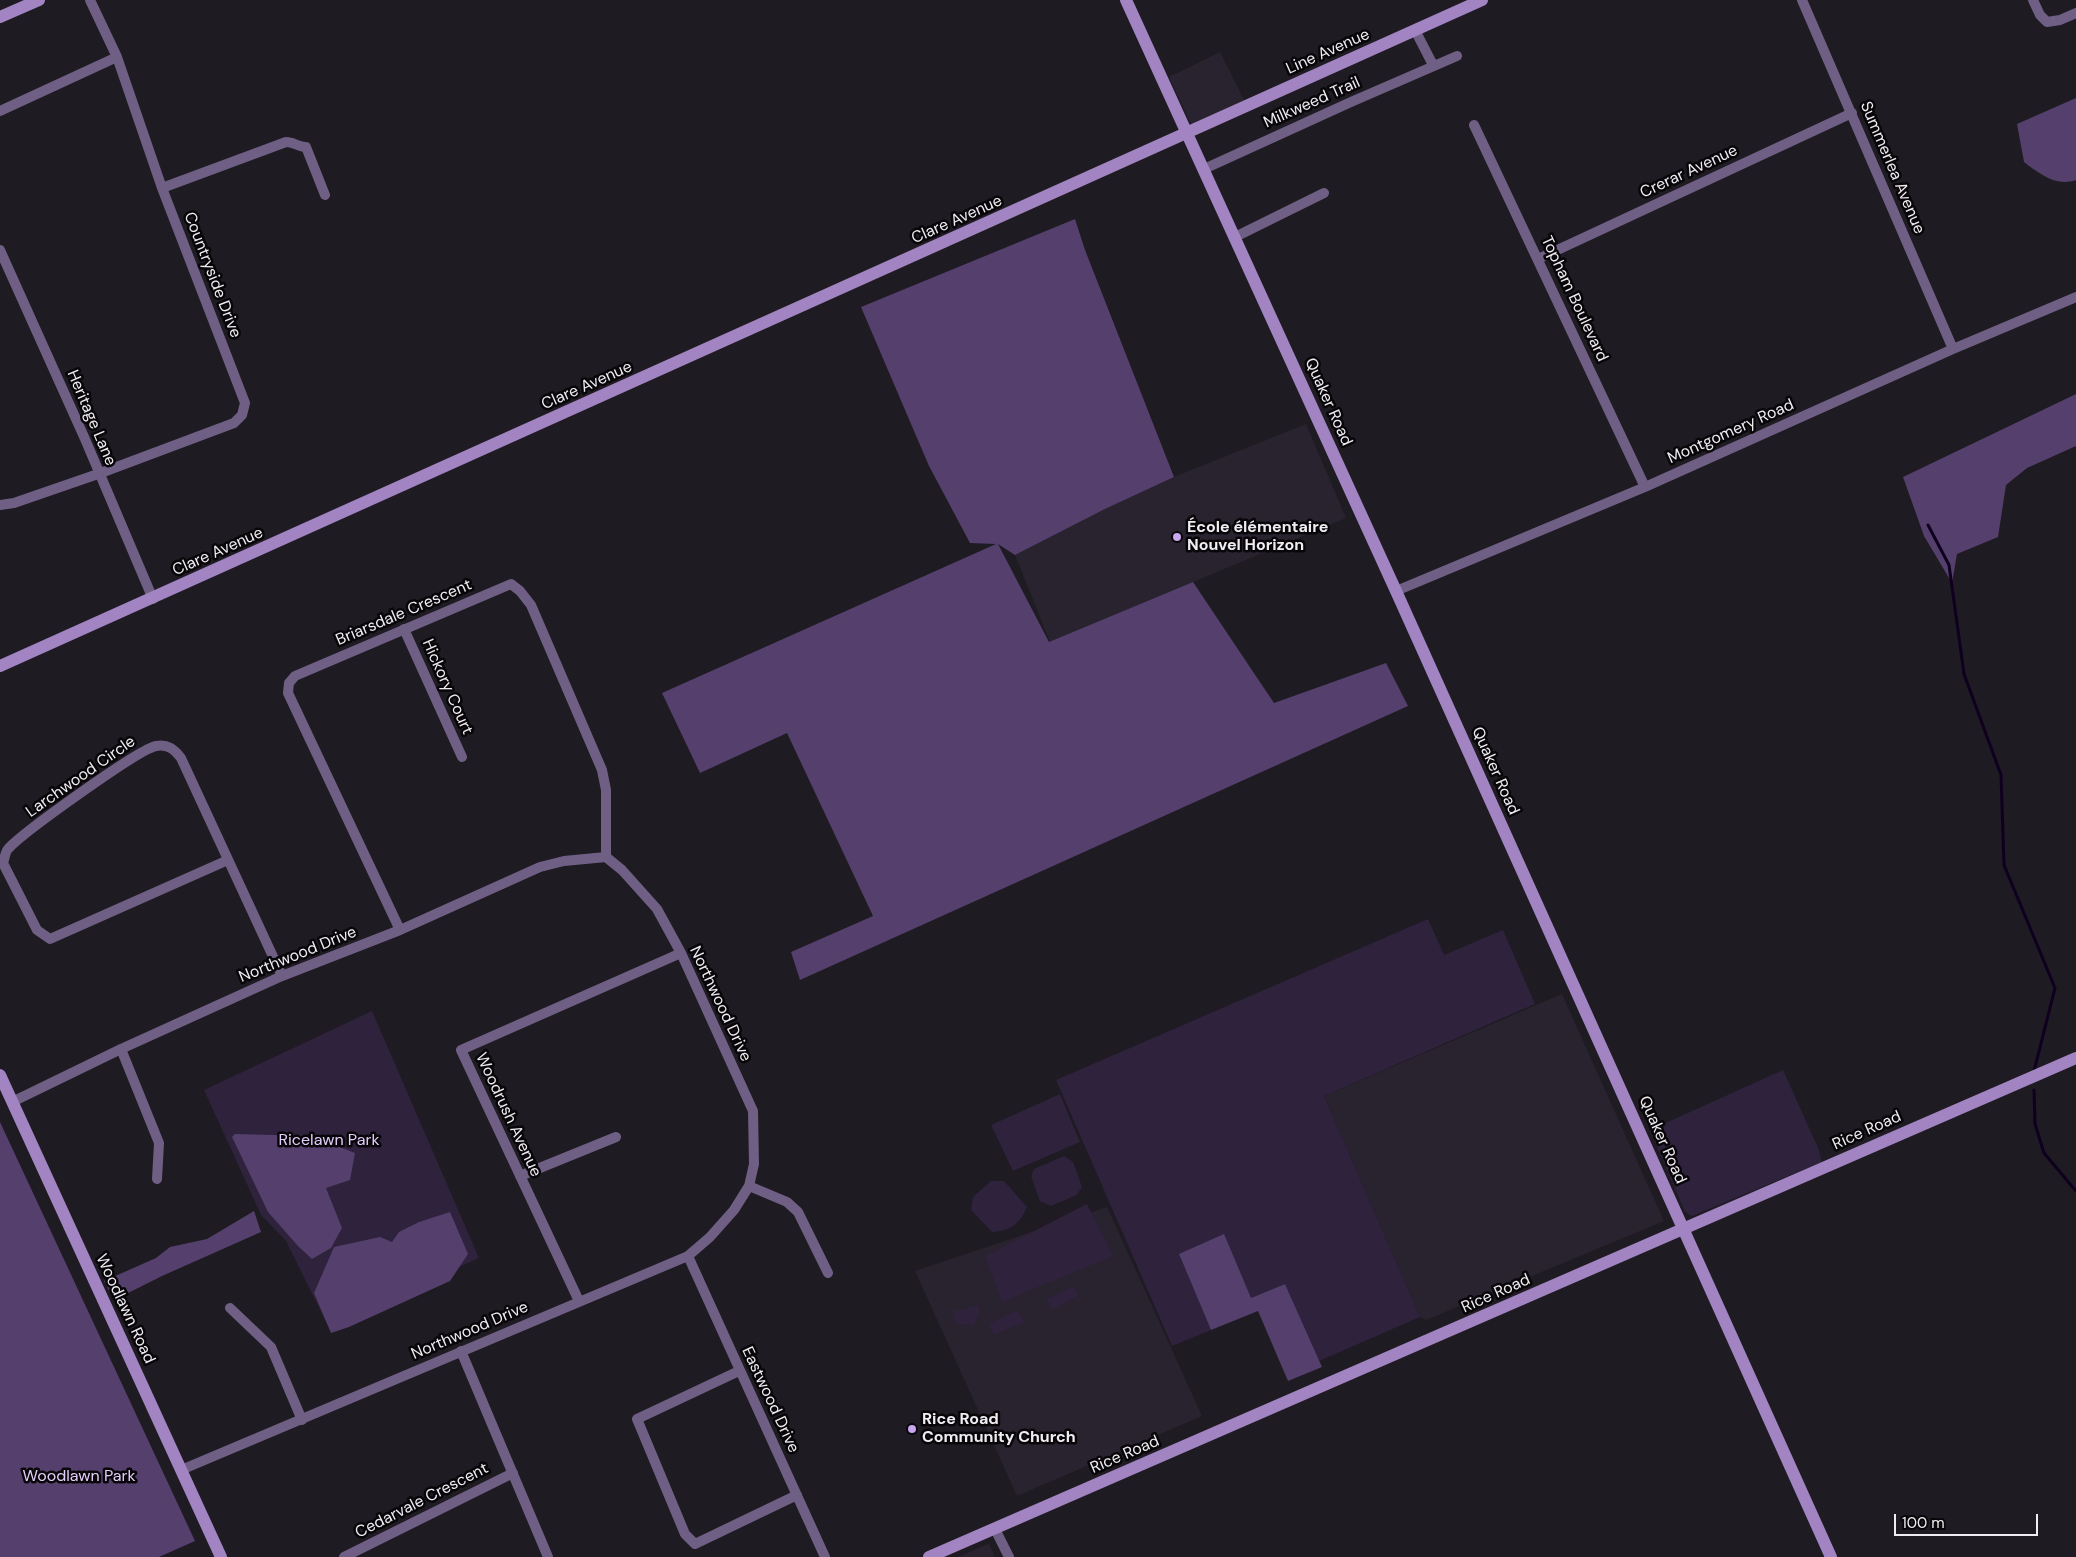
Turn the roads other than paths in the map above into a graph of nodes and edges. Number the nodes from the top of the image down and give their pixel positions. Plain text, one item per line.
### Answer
1 (39, 0) edge
2 (90, 0) edge
3 (1126, 0) edge
4 (1482, 0) edge
5 (1802, 0) edge
6 (2033, 0) edge
7 (2076, 13) edge
8 (0, 17) edge
9 (1415, 30) junction
10 (1457, 56) dead end
11 (116, 57) junction
12 (1433, 66) junction
13 (0, 111) edge
14 (1852, 113) junction
15 (1474, 125) dead end
16 (1188, 133) junction
17 (1204, 169) junction
18 (162, 188) junction
19 (1324, 193) dead end
20 (325, 195) dead end
21 (1235, 237) junction
22 (0, 250) edge
23 (1538, 259) junction
24 (2076, 297) edge
25 (1953, 349) junction
26 (98, 474) junction
27 (1645, 486) junction
28 (0, 505) edge
29 (1396, 591) junction
30 (153, 599) junction
31 (404, 629) junction
32 (0, 666) edge
33 (462, 757) dead end
34 (606, 857) junction
35 (228, 860) junction
36 (400, 930) junction
37 (681, 953) junction
38 (282, 976) junction
39 (121, 1048) junction
40 (2076, 1058) edge
41 (0, 1075) edge
42 (12, 1102) junction
43 (616, 1137) dead end
44 (520, 1176) junction
45 (157, 1179) dead end
46 (749, 1186) junction
47 (1684, 1229) junction
48 (688, 1256) junction
49 (828, 1273) dead end
50 (579, 1301) junction
51 (230, 1308) dead end
52 (461, 1351) junction
53 (740, 1371) junction
54 (302, 1420) junction
55 (181, 1470) junction
56 (513, 1473) junction
57 (797, 1495) junction
58 (995, 1529) junction
59 (221, 1557) edge
60 (344, 1557) edge
61 (548, 1557) edge
62 (825, 1557) edge
63 (929, 1557) edge
64 (1009, 1557) edge
65 (1831, 1557) edge

1 - 8 street
2 - 11 street, Countryside Drive
3 - 16 street, Quaker Road
4 - 9 street, Line Avenue
5 - 14 street, Summerlea Avenue
6 - 7 street
9 - 12 street
9 - 16 street, Line Avenue
10 - 12 street, Milkweed Trail
11 - 13 street
11 - 18 street, Countryside Drive
12 - 17 street, Milkweed Trail
14 - 23 street, Crerar Avenue
14 - 25 street, Summerlea Avenue
15 - 23 street, Topham Boulevard
16 - 17 street, Quaker Road
16 - 30 street, Clare Avenue
17 - 21 street, Quaker Road
18 - 20 street
18 - 26 street, Countryside Drive
19 - 21 street
21 - 29 street, Quaker Road
22 - 26 street, Heritage Lane
23 - 27 street, Topham Boulevard
24 - 25 street, Montgomery Road
25 - 27 street, Montgomery Road
26 - 28 street, Countryside Drive
26 - 30 street, Heritage Lane
27 - 29 street, Montgomery Road
29 - 47 street, Quaker Road
30 - 32 street, Clare Avenue
31 - 33 street, Hickory Court
31 - 34 street, Briarsdale Crescent
31 - 36 street, Briarsdale Crescent
34 - 36 street, Northwood Drive
34 - 37 street, Northwood Drive
35 - 35 street, Larchwood Circle
35 - 38 street, Larchwood Circle
36 - 38 street, Northwood Drive
37 - 44 street, Woodrush Avenue
37 - 46 street, Northwood Drive
38 - 39 street, Northwood Drive
39 - 42 street, Northwood Drive
39 - 45 street
40 - 47 street, Rice Road
41 - 42 street, Woodlawn Road
42 - 55 street, Woodlawn Road
43 - 44 street
44 - 50 street, Woodrush Avenue
46 - 48 street, Northwood Drive
46 - 49 street
47 - 58 street, Rice Road
47 - 65 street, Quaker Road
48 - 50 street, Northwood Drive
48 - 53 street, Eastwood Drive
50 - 52 street, Northwood Drive
51 - 54 street
52 - 54 street, Northwood Drive
52 - 56 street, Cedarvale Crescent
53 - 57 street, Eastwood Drive
53 - 57 street
54 - 55 street, Northwood Drive
55 - 59 street, Woodlawn Road
56 - 60 street, Cedarvale Crescent
56 - 61 street, Cedarvale Crescent
57 - 62 street, Eastwood Drive
58 - 63 street, Rice Road
58 - 64 street

